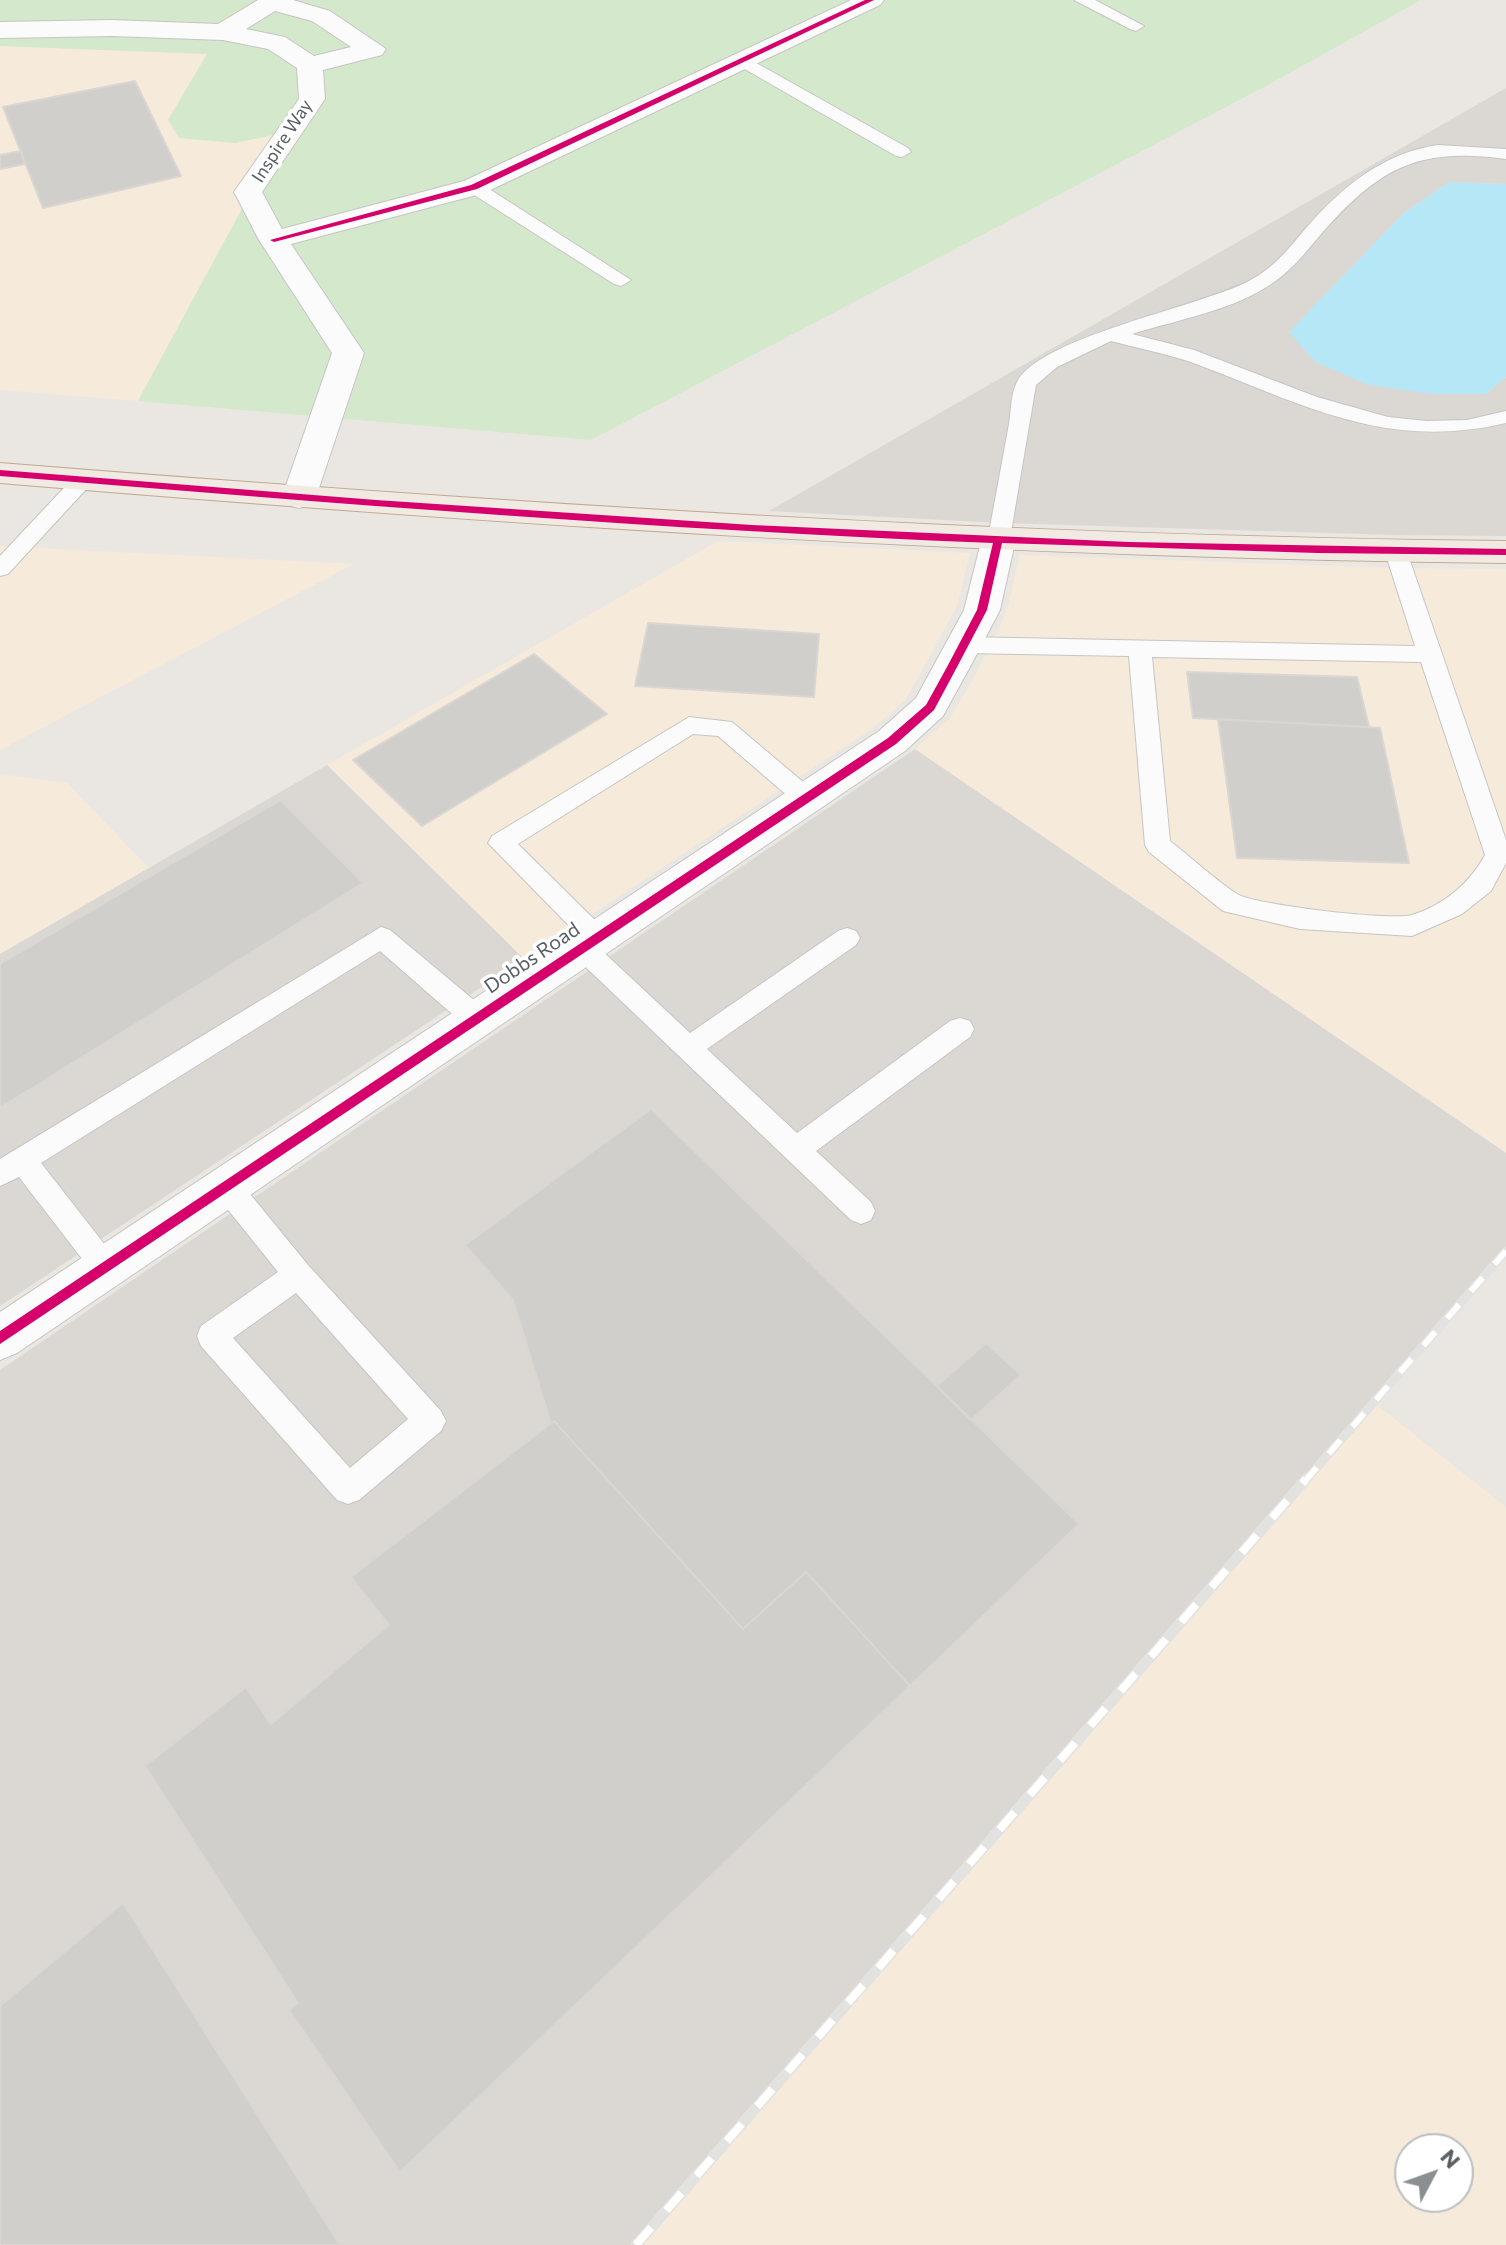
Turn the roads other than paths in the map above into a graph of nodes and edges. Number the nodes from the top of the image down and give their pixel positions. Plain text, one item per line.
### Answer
1 (149, 0) edge
2 (189, 0) edge
3 (871, 0) edge
4 (1082, 0) edge
5 (163, 26) junction
6 (1136, 26) dead end
7 (0, 30) edge
8 (223, 32) junction
9 (742, 60) junction
10 (310, 65) junction
11 (902, 152) dead end
12 (1506, 154) edge
13 (474, 187) junction
14 (274, 240) junction
15 (621, 280) dead end
16 (1113, 336) junction
17 (1506, 417) edge
18 (0, 473) edge
19 (83, 480) junction
20 (299, 497) junction
21 (999, 538) junction
22 (1396, 552) junction
23 (1506, 552) edge
24 (0, 569) edge
25 (964, 645) junction
26 (1140, 648) junction
27 (1428, 654) junction
28 (806, 798) junction
29 (847, 938) dead end
30 (590, 943) junction
31 (477, 1019) junction
32 (960, 1029) dead end
33 (688, 1048) junction
34 (796, 1150) junction
35 (11, 1167) edge
36 (227, 1187) junction
37 (861, 1211) dead end
38 (106, 1268) junction
39 (298, 1274) junction
40 (0, 1338) edge

1 - 5 street
2 - 5 street
3 - 9 street
4 - 6 lane
5 - 7 street
5 - 8 street
8 - 10 street
8 - 10 street
9 - 11 lane
9 - 13 street
10 - 14 street, Inspire Way
12 - 16 lane
13 - 14 street
13 - 15 lane
14 - 20 street, Inspire Way
16 - 17 lane
16 - 21 lane
18 - 19 highway
19 - 20 highway
19 - 24 lane
20 - 21 highway
21 - 22 highway
21 - 25 street, Dobbs Road
22 - 23 highway
22 - 27 lane
25 - 26 lane
25 - 28 street, Dobbs Road
26 - 27 lane
26 - 27 lane
28 - 30 street, Dobbs Road
28 - 30 lane
29 - 33 lane
30 - 31 street, Dobbs Road
30 - 33 lane
31 - 35 lane
31 - 36 street, Dobbs Road
32 - 34 lane
33 - 34 lane
34 - 37 lane
35 - 38 lane
36 - 38 street, Dobbs Road
36 - 39 lane
38 - 40 street, Dobbs Road
39 - 39 lane

